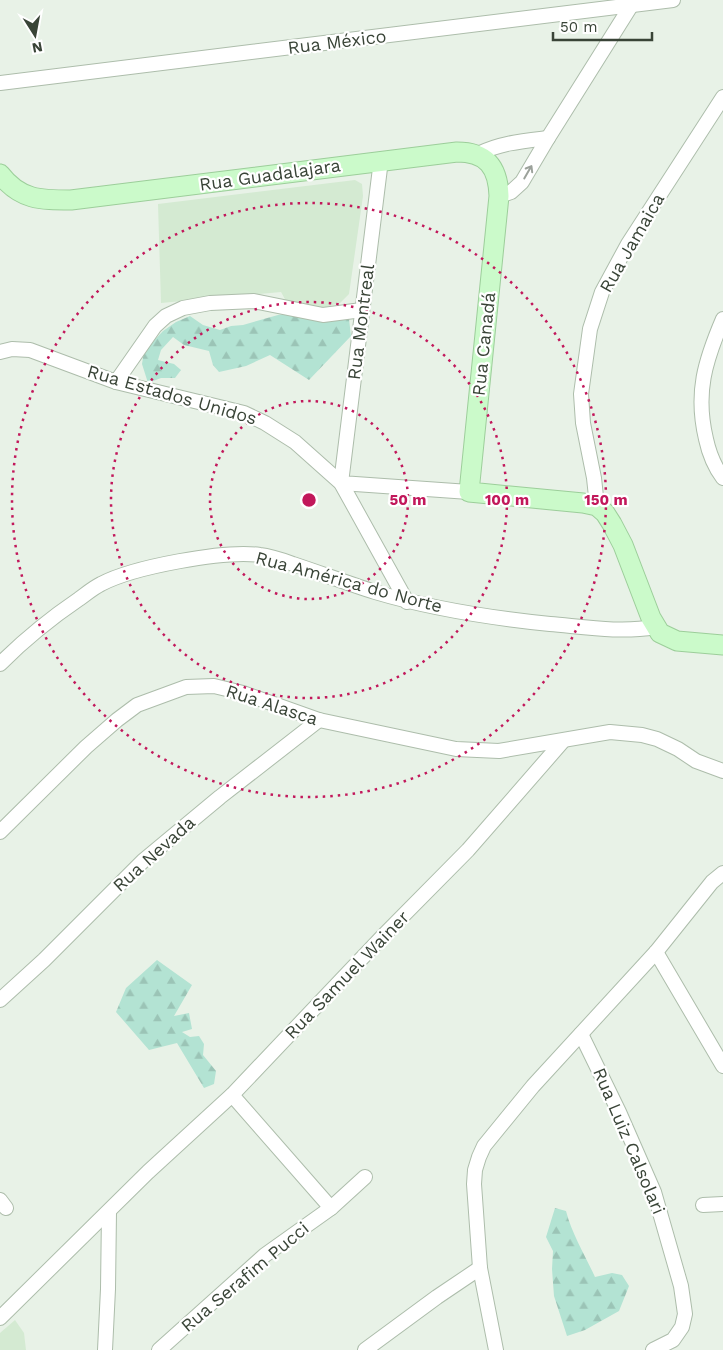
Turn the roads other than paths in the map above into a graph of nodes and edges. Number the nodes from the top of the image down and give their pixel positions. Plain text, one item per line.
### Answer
1 (673, 0) edge
2 (633, 3) edge
3 (0, 83) edge
4 (723, 97) edge
5 (548, 138) junction
6 (478, 154) junction
7 (381, 160) junction
8 (0, 174) edge
9 (499, 196) junction
10 (362, 310) junction
11 (723, 319) edge
12 (0, 352) edge
13 (116, 382) junction
14 (723, 478) edge
15 (341, 483) junction
16 (469, 492) junction
17 (597, 506) junction
18 (407, 602) junction
19 (655, 627) junction
20 (723, 645) edge
21 (0, 664) edge
22 (319, 720) junction
23 (563, 741) junction
24 (723, 771) edge
25 (0, 832) edge
26 (723, 873) edge
27 (656, 952) junction
28 (0, 1000) edge
29 (581, 1034) junction
30 (723, 1066) edge
31 (232, 1095) junction
32 (365, 1176) dead end
33 (723, 1204) edge
34 (703, 1206) dead end
35 (330, 1208) junction
36 (109, 1212) junction
37 (480, 1268) junction
38 (0, 1318) edge
39 (161, 1349) edge
40 (105, 1350) edge
41 (365, 1350) edge
42 (496, 1350) edge
43 (653, 1350) edge

1 - 2 street, Rua México
2 - 3 street, Rua México
2 - 5 street
4 - 17 street, Rua Jamaica
5 - 6 street, Rua Guadalajara
9 -> 5 street
6 - 7 street, Rua Guadalajara
6 - 9 street, Rua Canadá
7 - 8 street, Rua Guadalajara
7 - 10 street, Rua Montreal
9 - 16 street, Rua Canadá
10 - 13 street
10 - 15 street, Rua Montreal
11 - 14 street
12 - 13 street, Rua Estados Unidos
13 - 15 street, Rua Estados Unidos
15 - 16 street
15 - 18 street, Rua Estados Unidos
16 - 17 street
17 - 19 street
18 - 19 street, Rua América do Norte
18 - 21 street, Rua América do Norte
19 - 20 street
22 - 23 street, Rua Alasca
22 - 25 street, Rua Alasca
22 - 28 street, Rua Nevada
23 - 24 street
23 - 31 street, Rua Samuel Wainer
26 - 27 street
27 - 29 street
27 - 30 street
29 - 37 street
29 - 43 street, Rua Luiz Calsolari
31 - 35 street
31 - 36 street, Rua Samuel Wainer
32 - 35 street, Rua Serafim Pucci
33 - 34 street
35 - 39 street, Rua Serafim Pucci
36 - 38 street, Rua Samuel Wainer
36 - 40 street
37 - 41 street
37 - 42 street

